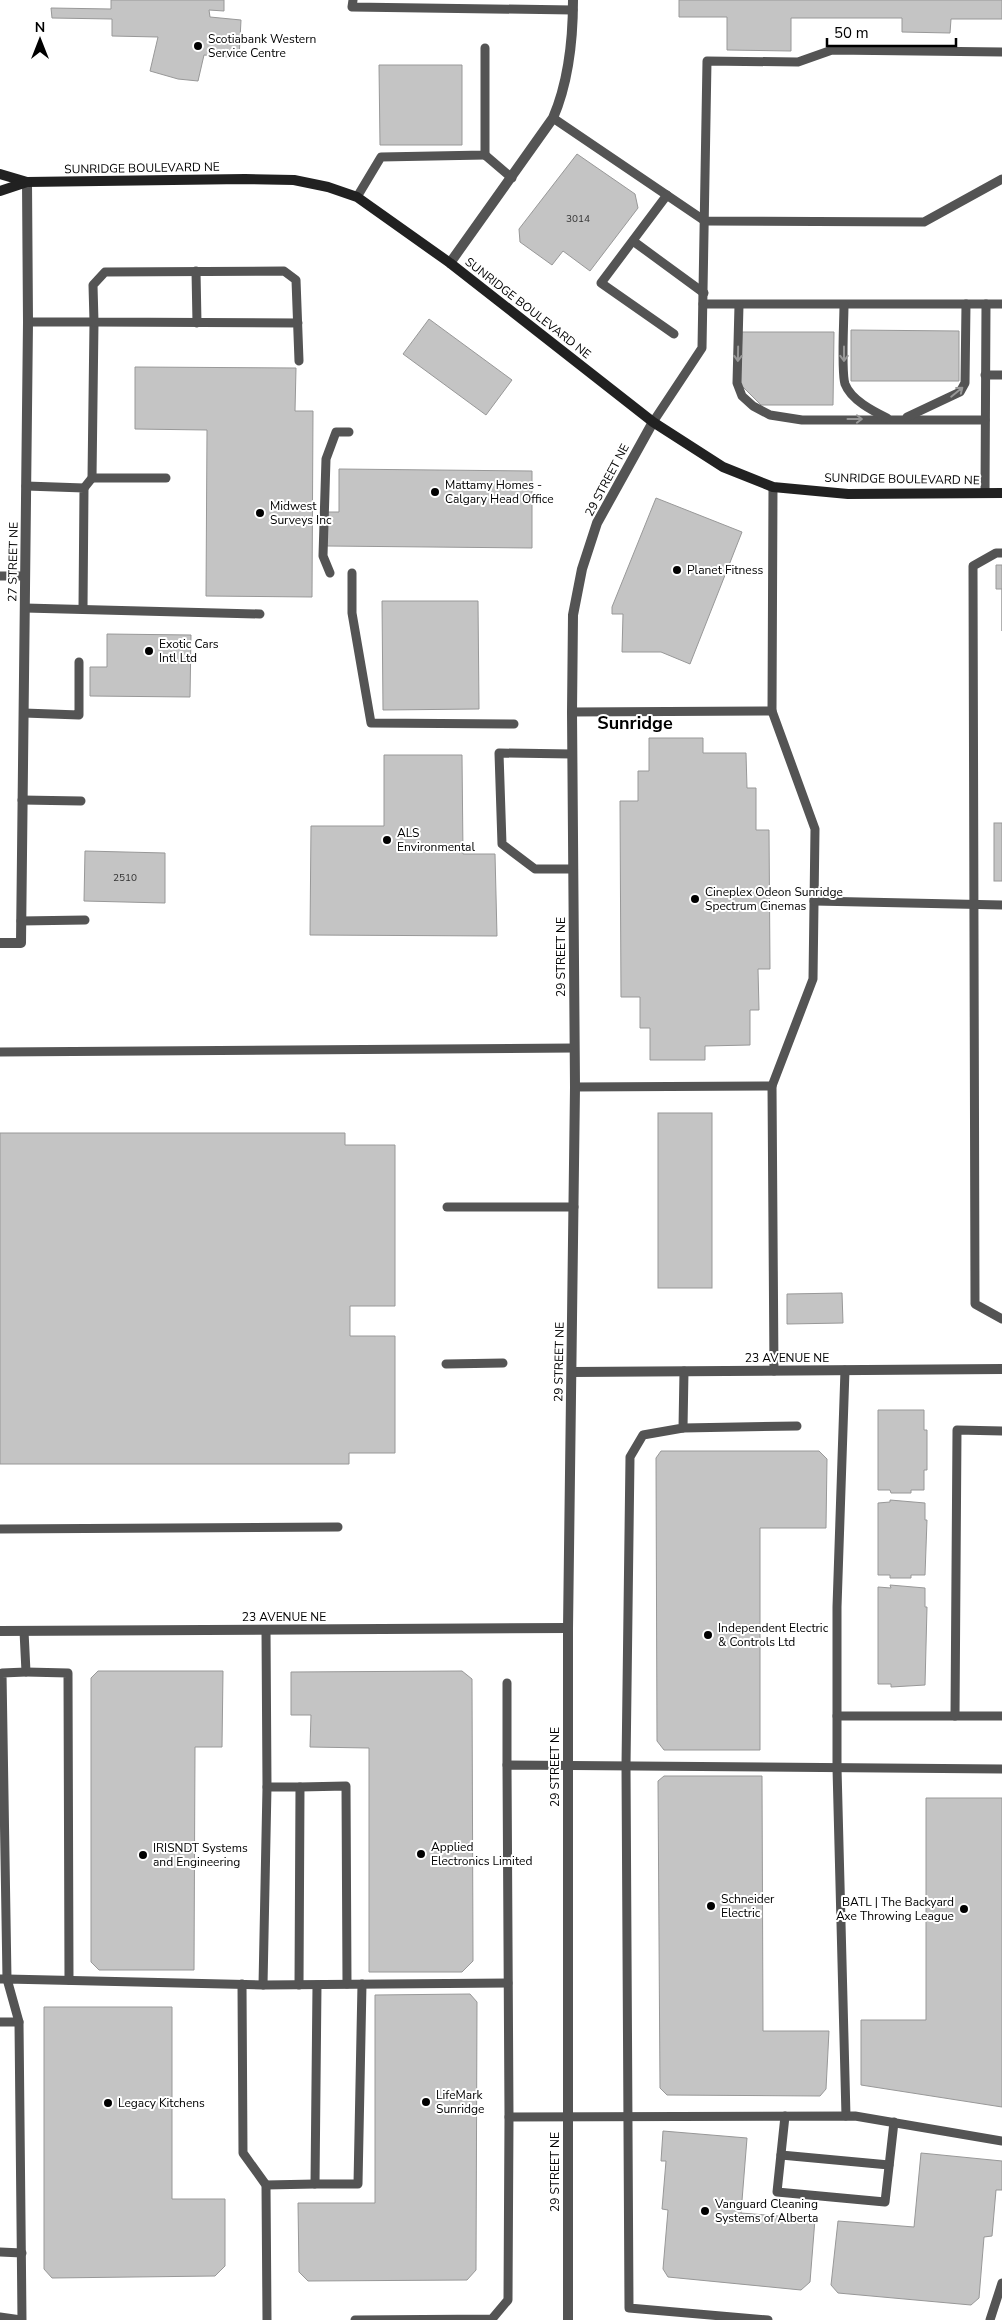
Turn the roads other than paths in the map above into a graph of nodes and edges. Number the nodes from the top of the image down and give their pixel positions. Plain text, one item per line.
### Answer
1 (352, 0) edge
2 (504, 4) edge
3 (573, 5) edge
4 (485, 48) dead end
5 (1002, 52) edge
6 (553, 118) junction
7 (485, 155) junction
8 (0, 174) edge
9 (512, 178) junction
10 (1002, 179) edge
11 (27, 182) junction
12 (0, 191) edge
13 (667, 195) junction
14 (357, 197) junction
15 (706, 221) junction
16 (633, 240) junction
17 (450, 263) junction
18 (196, 272) junction
19 (704, 293) junction
20 (704, 304) junction
21 (966, 304) junction
22 (986, 304) junction
23 (1002, 304) edge
24 (739, 305) junction
25 (844, 305) junction
26 (28, 322) junction
27 (94, 322) junction
28 (197, 322) junction
29 (298, 323) junction
30 (674, 334) dead end
31 (299, 361) dead end
32 (985, 375) junction
33 (1002, 375) edge
34 (891, 419) junction
35 (985, 420) junction
36 (653, 422) junction
37 (349, 432) dead end
38 (92, 478) junction
39 (166, 478) dead end
40 (26, 486) junction
41 (773, 487) junction
42 (84, 488) junction
43 (985, 493) junction
44 (1002, 493) edge
45 (1002, 553) edge
46 (330, 573) dead end
47 (352, 573) dead end
48 (0, 576) edge
49 (25, 576) junction
50 (25, 608) junction
51 (83, 609) junction
52 (260, 614) dead end
53 (79, 662) dead end
54 (772, 711) junction
55 (572, 712) junction
56 (24, 713) junction
57 (514, 724) dead end
58 (572, 754) junction
59 (22, 800) junction
60 (81, 801) dead end
61 (573, 869) junction
62 (814, 901) junction
63 (975, 904) junction
64 (1002, 905) edge
65 (85, 920) dead end
66 (21, 921) junction
67 (0, 943) edge
68 (574, 1048) junction
69 (0, 1052) edge
70 (575, 1086) junction
71 (772, 1086) junction
72 (447, 1207) dead end
73 (574, 1207) junction
74 (1002, 1319) edge
75 (503, 1363) dead end
76 (446, 1364) dead end
77 (1002, 1369) edge
78 (845, 1370) junction
79 (684, 1371) junction
80 (774, 1371) junction
81 (572, 1372) junction
82 (797, 1426) dead end
83 (683, 1428) junction
84 (1002, 1431) edge
85 (338, 1527) dead end
86 (0, 1529) edge
87 (568, 1628) junction
88 (266, 1630) junction
89 (0, 1631) edge
90 (24, 1631) junction
91 (26, 1672) junction
92 (507, 1683) dead end
93 (837, 1716) junction
94 (955, 1716) junction
95 (1002, 1716) edge
96 (507, 1765) junction
97 (568, 1765) junction
98 (626, 1766) junction
99 (837, 1768) junction
100 (1002, 1769) edge
101 (300, 1786) junction
102 (267, 1787) junction
103 (4, 1979) edge
104 (69, 1980) junction
105 (508, 1983) junction
106 (242, 1984) junction
107 (346, 1984) junction
108 (362, 1984) junction
109 (263, 1985) junction
110 (299, 1985) junction
111 (317, 1985) junction
112 (0, 2022) edge
113 (19, 2022) junction
114 (567, 2116) junction
115 (628, 2116) junction
116 (785, 2116) junction
117 (846, 2116) junction
118 (509, 2117) junction
119 (894, 2122) junction
120 (1002, 2140) edge
121 (781, 2155) junction
122 (889, 2165) junction
123 (315, 2184) junction
124 (266, 2185) junction
125 (0, 2252) edge
126 (22, 2253) junction
127 (1002, 2282) edge
128 (0, 2317) edge
129 (22, 2320) edge
130 (267, 2320) edge
131 (355, 2320) edge
132 (568, 2320) edge
133 (768, 2320) edge
134 (990, 2320) edge

1 - 2 lane
2 - 3 lane
3 - 6 street
4 - 7 lane
5 - 15 lane
6 - 9 street
6 - 13 lane
7 - 9 lane
7 - 14 lane
8 - 11 street, SUNRIDGE BOULEVARD NE
9 - 17 street
10 - 15 lane
11 - 12 street, SUNRIDGE BOULEVARD NE
11 - 14 street, SUNRIDGE BOULEVARD NE
11 - 26 street, 27 STREET NE
13 - 15 lane
13 - 16 lane
14 - 17 street, SUNRIDGE BOULEVARD NE
15 - 19 lane
16 - 19 lane
16 - 30 lane
17 - 36 street, SUNRIDGE BOULEVARD NE
18 - 27 lane
18 - 28 lane
18 - 29 lane
19 - 20 lane
20 - 24 lane
20 - 36 lane
21 - 22 lane
21 - 25 lane
34 -> 21 lane
22 - 23 lane
22 - 32 lane
24 - 25 lane
24 -> 34 lane
25 -> 34 lane
26 - 27 lane
26 - 40 street, 27 STREET NE
27 - 28 lane
27 - 38 lane
28 - 29 lane
29 - 31 lane
32 - 33 lane
32 - 35 lane
34 - 35 lane
35 - 43 lane
36 - 41 street, SUNRIDGE BOULEVARD NE
36 - 55 street, 29 STREET NE
37 - 46 lane
38 - 39 lane
38 - 42 lane
40 - 42 lane
40 - 49 street, 27 STREET NE
41 - 43 street, SUNRIDGE BOULEVARD NE
41 - 54 lane
42 - 51 lane
43 - 44 street, SUNRIDGE BOULEVARD NE
45 - 63 lane
47 - 57 lane
48 - 49 lane
49 - 50 street, 27 STREET NE
50 - 51 lane
50 - 56 street, 27 STREET NE
51 - 52 lane
53 - 56 lane
54 - 55 lane
54 - 62 lane
55 - 58 street, 29 STREET NE
56 - 59 street, 27 STREET NE
58 - 61 street, 29 STREET NE
58 - 61 lane
59 - 60 lane
59 - 66 street, 27 STREET NE
61 - 68 street, 29 STREET NE
62 - 63 lane
62 - 71 lane
63 - 64 lane
63 - 74 lane
65 - 66 lane
66 - 67 street, 27 STREET NE
68 - 69 lane
68 - 70 street, 29 STREET NE
70 - 71 lane
70 - 73 street, 29 STREET NE
71 - 80 lane
72 - 73 lane
73 - 81 street, 29 STREET NE
75 - 76 lane
77 - 78 street, 23 AVENUE NE
78 - 80 street, 23 AVENUE NE
78 - 93 lane
79 - 80 street, 23 AVENUE NE
79 - 81 street, 23 AVENUE NE
79 - 83 lane
81 - 87 street, 29 STREET NE
82 - 83 lane
83 - 98 lane
84 - 94 lane
85 - 86 lane
87 - 88 street, 23 AVENUE NE
87 - 97 street, 29 STREET NE
88 - 90 street, 23 AVENUE NE
88 - 102 lane
89 - 90 street, 23 AVENUE NE
90 - 91 lane
91 - 103 lane
91 - 104 lane
92 - 96 lane
93 - 94 lane
93 - 99 lane
94 - 95 lane
96 - 97 lane
96 - 105 lane
97 - 98 lane
97 - 114 street, 29 STREET NE
98 - 99 lane
98 - 115 lane
99 - 100 lane
99 - 117 lane
101 - 102 lane
101 - 107 lane
101 - 110 lane
102 - 109 lane
103 - 104 lane
103 - 113 lane
104 - 106 lane
105 - 108 lane
105 - 118 lane
106 - 109 lane
106 - 124 lane
107 - 108 lane
107 - 111 lane
108 - 123 lane
109 - 110 lane
110 - 111 lane
111 - 123 lane
112 - 113 lane
113 - 126 lane
114 - 115 lane
114 - 118 lane
114 - 132 street, 29 STREET NE
115 - 116 lane
115 - 133 lane
116 - 117 lane
116 - 121 lane
117 - 119 lane
118 - 131 lane
119 - 120 lane
119 - 122 lane
121 - 122 lane
121 - 122 lane
123 - 124 lane
124 - 130 lane
125 - 126 lane
126 - 129 lane
127 - 134 lane
128 - 129 lane

